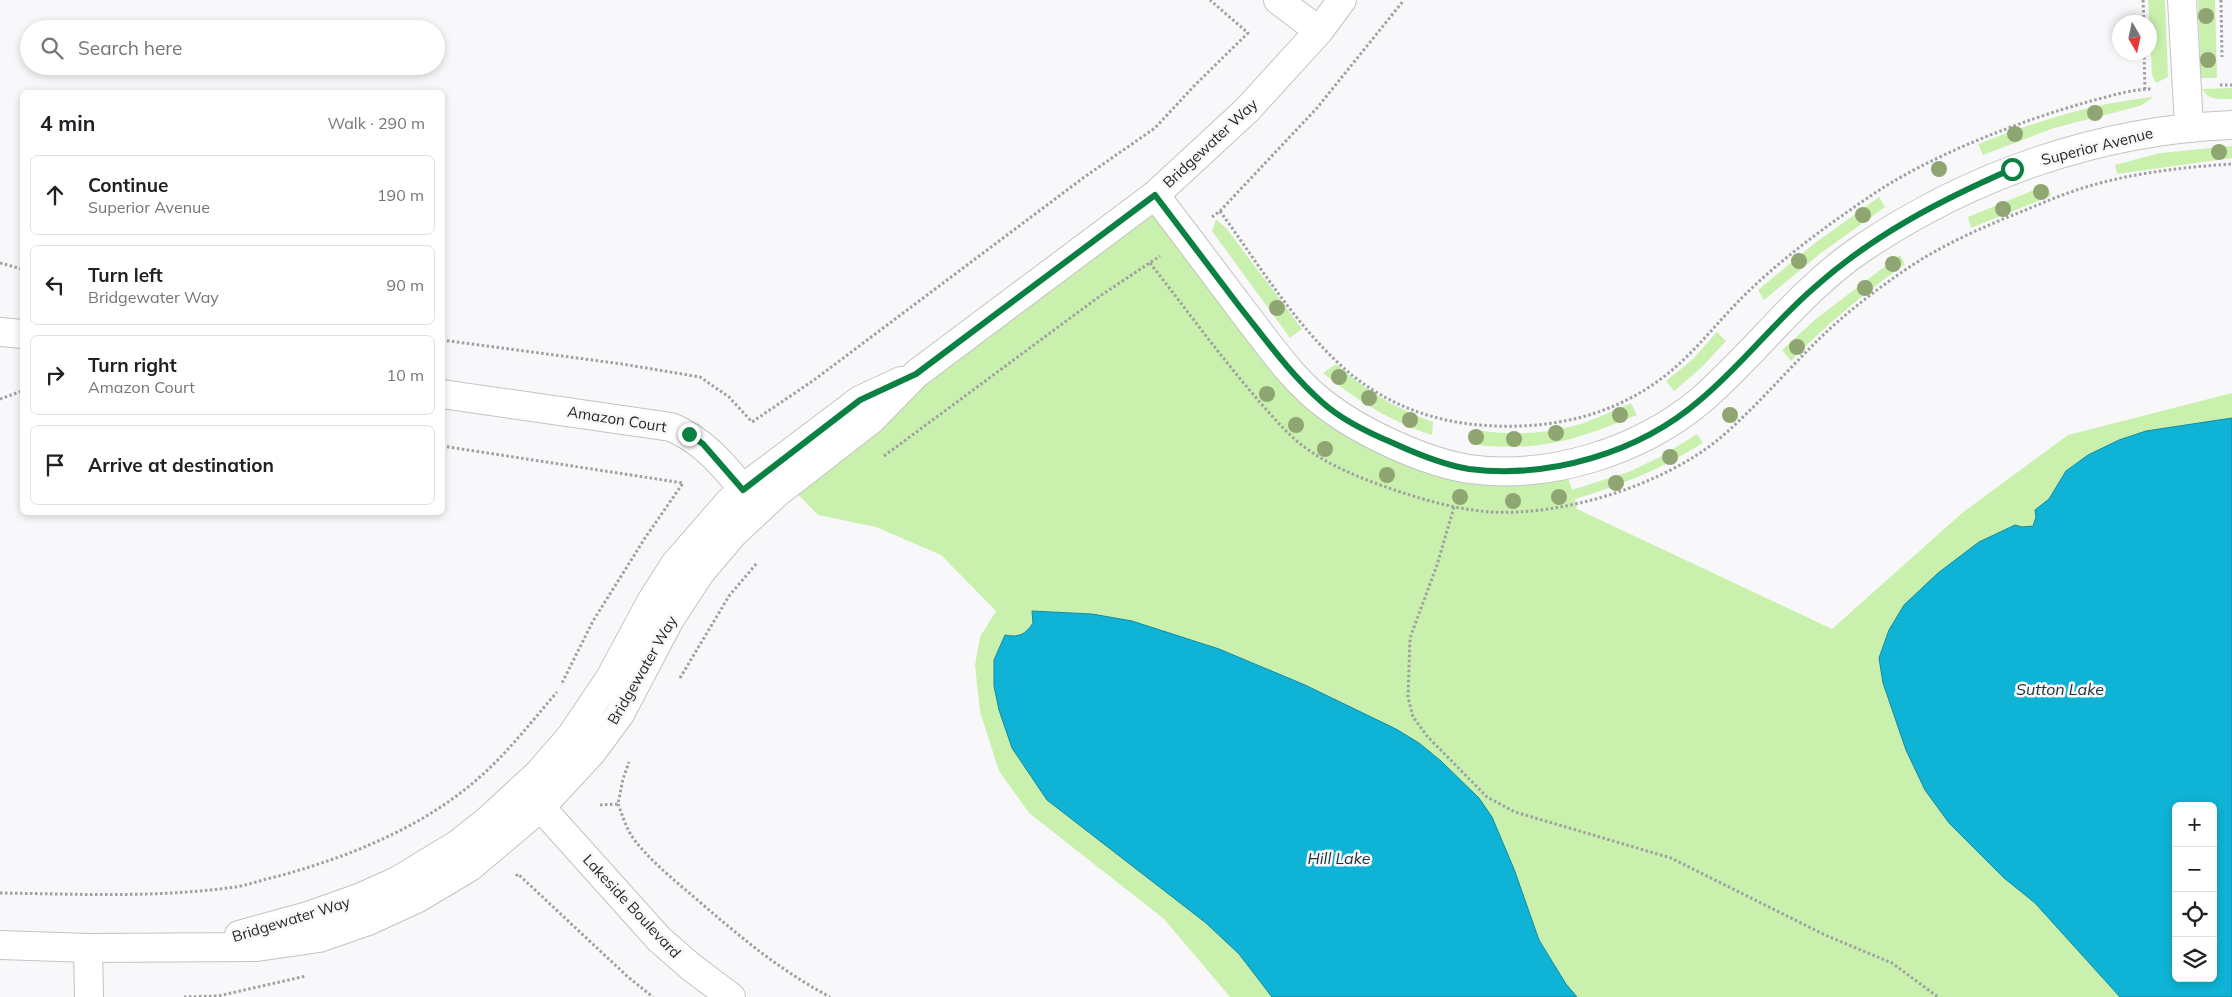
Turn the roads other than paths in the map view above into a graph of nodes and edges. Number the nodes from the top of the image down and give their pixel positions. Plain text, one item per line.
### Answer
1 (1278, 0) edge
2 (1342, 0) edge
3 (2182, 0) edge
4 (1319, 31) junction
5 (2232, 125) edge
6 (2189, 126) junction
7 (1155, 195) junction
8 (0, 332) edge
9 (20, 334) edge
10 (445, 394) edge
11 (752, 499) junction
12 (532, 797) junction
13 (0, 945) edge
14 (88, 948) junction
15 (89, 997) edge
16 (731, 997) edge

1 - 4 street
2 - 4 street, Bridgewater Way
3 - 6 street
4 - 7 street, Bridgewater Way
5 - 6 street, Superior Avenue
6 - 7 street, Superior Avenue
7 - 11 street, Bridgewater Way
8 - 9 street
10 - 11 street, Amazon Court
11 - 12 street, Bridgewater Way
12 - 14 street, Bridgewater Way
12 - 16 street, Lakeside Boulevard
13 - 14 street, Bridgewater Way
14 - 15 street

